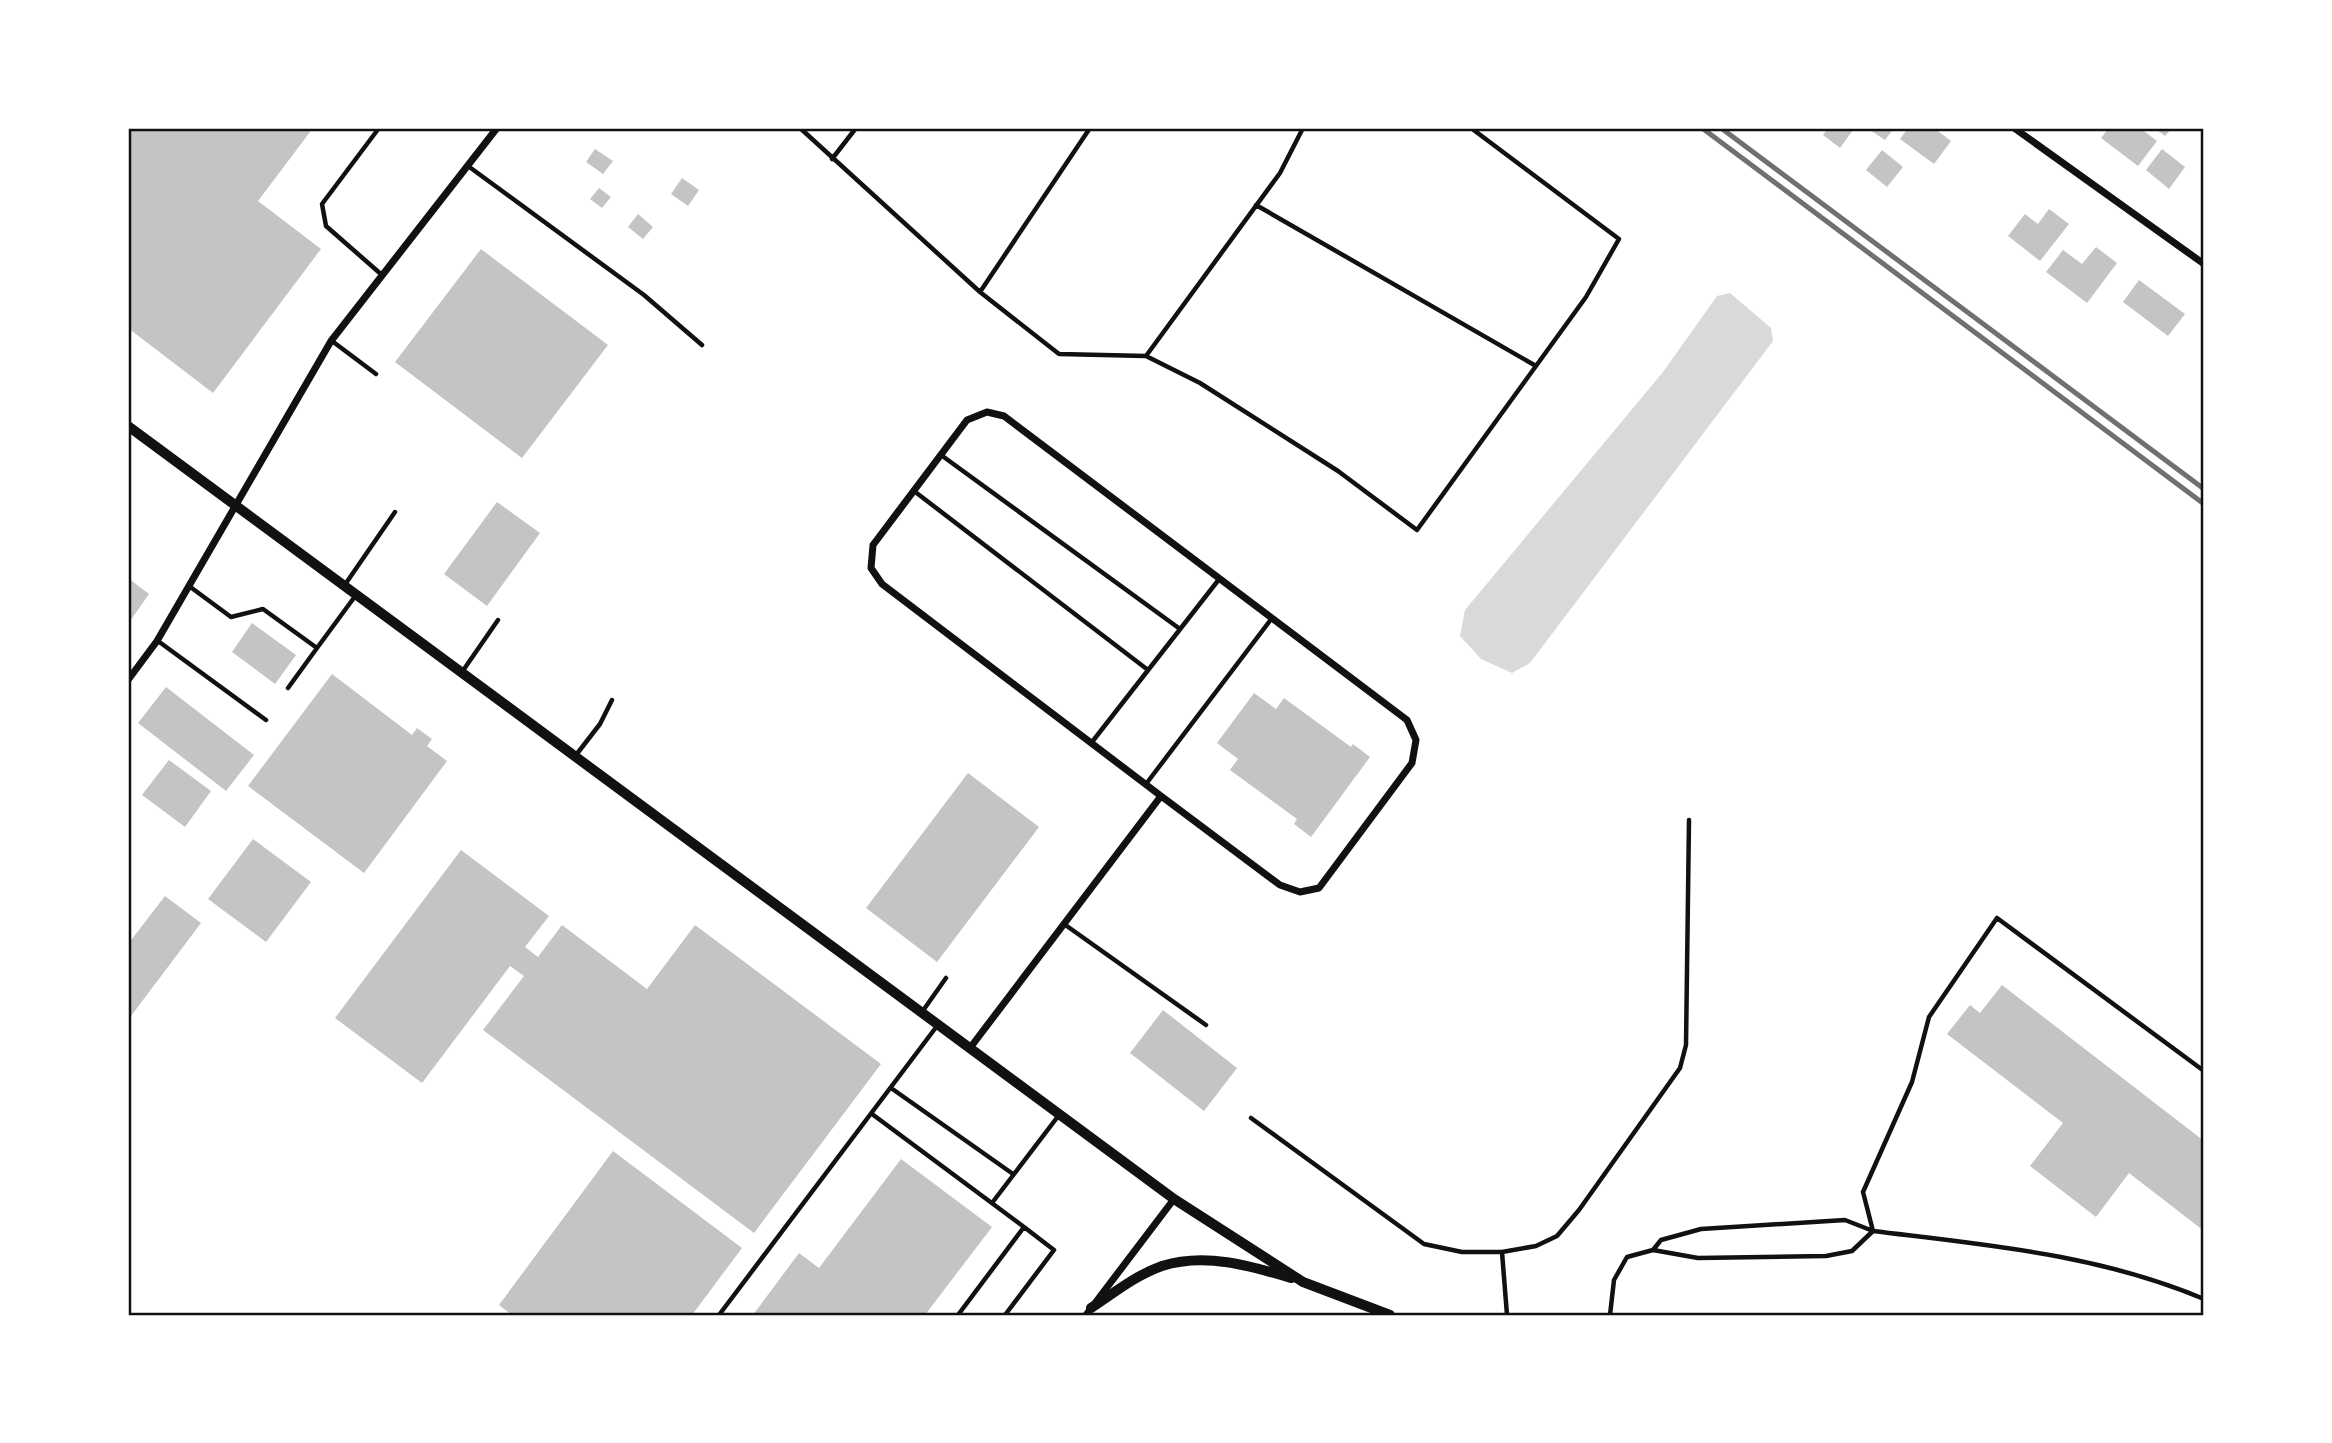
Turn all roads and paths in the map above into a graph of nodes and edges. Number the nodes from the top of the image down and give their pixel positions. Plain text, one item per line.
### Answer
1 (379, 128) edge
2 (497, 128) edge
3 (800, 128) edge
4 (856, 128) edge
5 (1090, 128) edge
6 (1303, 128) edge
7 (1471, 128) edge
8 (2019, 129) edge
9 (832, 159) junction
10 (468, 166) junction
11 (1256, 205) junction
12 (2204, 264) edge
13 (382, 275) junction
14 (980, 292) junction
15 (331, 341) junction
16 (702, 345) dead end
17 (1146, 356) junction
18 (1536, 366) junction
19 (376, 374) dead end
20 (128, 426) edge
21 (941, 455) junction
22 (914, 491) junction
23 (234, 504) junction
24 (396, 512) dead end
25 (1220, 578) junction
26 (189, 586) junction
27 (344, 586) junction
28 (356, 595) junction
29 (1272, 618) junction
30 (498, 620) dead end
31 (1180, 629) junction
32 (157, 641) junction
33 (317, 648) junction
34 (1148, 670) junction
35 (462, 673) junction
36 (128, 680) edge
37 (288, 688) dead end
38 (612, 700) dead end
39 (266, 720) dead end
40 (1091, 743) junction
41 (575, 757) junction
42 (1146, 785) junction
43 (1161, 796) junction
44 (1689, 820) dead end
45 (1064, 925) junction
46 (946, 978) dead end
47 (921, 1013) junction
48 (938, 1025) junction
49 (1206, 1025) dead end
50 (970, 1048) junction
51 (2204, 1072) edge
52 (891, 1088) junction
53 (871, 1114) junction
54 (1059, 1115) junction
55 (1251, 1118) dead end
56 (1013, 1174) junction
57 (1174, 1199) junction
58 (992, 1203) junction
59 (1024, 1227) junction
60 (1873, 1231) junction
61 (1653, 1250) junction
62 (1502, 1252) junction
63 (1303, 1282) junction
64 (2204, 1299) edge
65 (1089, 1312) edge
66 (719, 1315) edge
67 (958, 1315) edge
68 (1005, 1315) edge
69 (1390, 1315) edge
70 (1507, 1315) edge
71 (1610, 1315) edge

1 - 13 lane
2 - 10 street
3 - 9 lane
4 - 9 lane
5 - 14 lane
6 - 11 lane
7 - 18 lane
8 - 12 street
9 - 14 lane
10 - 13 street
10 - 16 lane
11 - 17 lane
11 - 18 lane
13 - 15 street
14 - 17 lane
15 - 19 lane
15 - 23 street
17 - 18 lane
20 - 23 street
21 - 22 street
21 - 25 street
21 - 31 lane
22 - 34 lane
22 - 40 street
23 - 26 street
23 - 27 street
24 - 27 lane
25 - 29 street
25 - 31 lane
26 - 32 street
26 - 33 lane
27 - 28 street
28 - 33 lane
28 - 35 street
29 - 42 lane
29 - 43 street
30 - 35 lane
31 - 34 lane
32 - 36 street
32 - 39 lane
33 - 37 lane
34 - 40 lane
35 - 41 street
38 - 41 lane
40 - 42 street
41 - 47 street
42 - 43 street
43 - 45 street
44 - 62 lane
45 - 49 lane
45 - 50 street
46 - 47 lane
47 - 48 street
48 - 50 street
48 - 52 lane
50 - 54 street
51 - 60 lane
52 - 53 lane
52 - 56 lane
53 - 58 lane
53 - 66 lane
54 - 56 lane
54 - 57 street
55 - 62 lane
56 - 58 lane
57 - 63 street
57 - 65 street
58 - 59 lane
59 - 67 lane
59 - 68 lane
60 - 61 lane
60 - 61 lane
60 - 64 lane
61 - 71 lane
62 - 70 lane
63 - 65 street
63 - 69 street

